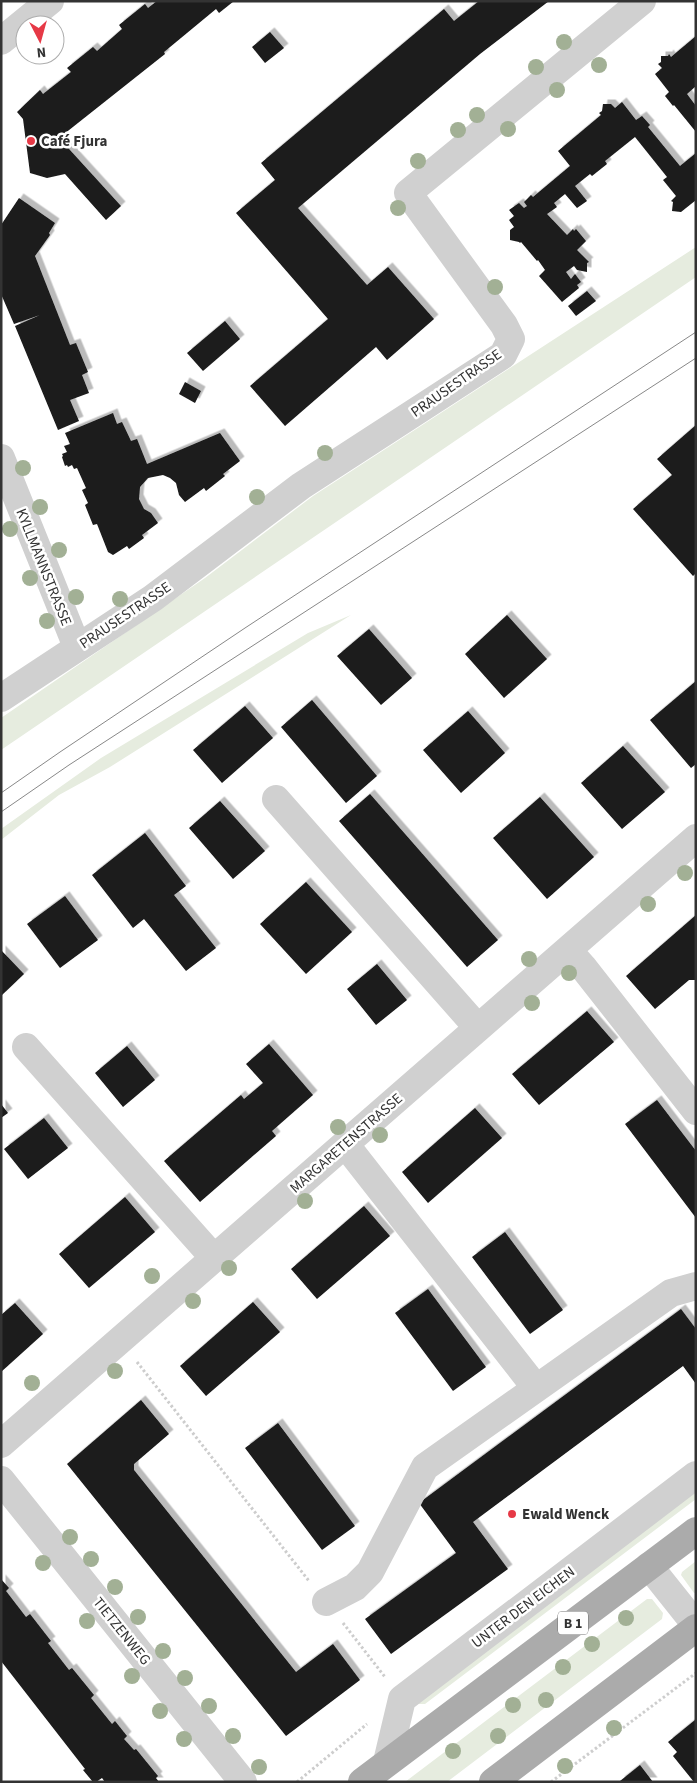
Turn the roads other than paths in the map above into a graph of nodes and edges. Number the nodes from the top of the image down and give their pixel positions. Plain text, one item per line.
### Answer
1 (50, 1) edge
2 (642, 1) edge
3 (1, 41) edge
4 (1, 458) edge
5 (77, 647) junction
6 (1, 698) edge
7 (276, 799) dead end
8 (696, 838) edge
9 (568, 950) junction
10 (478, 1028) junction
11 (26, 1047) dead end
12 (696, 1111) edge
13 (345, 1144) junction
14 (214, 1258) junction
15 (696, 1286) edge
16 (536, 1388) junction
17 (1, 1444) edge
18 (696, 1475) edge
19 (1, 1480) edge
20 (696, 1531) edge
21 (649, 1566) junction
22 (326, 1602) road end
23 (696, 1626) edge
24 (387, 1762) junction
25 (243, 1782) edge
26 (362, 1782) edge
27 (493, 1782) edge

1 - 3 street
2 - 5 street, PRAUSESTRASSE
4 - 5 street, KYLLMANNSTRASSE
5 - 6 street, PRAUSESTRASSE
7 - 10 street
8 - 9 street, MARGARETENSTRASSE
9 - 10 street, MARGARETENSTRASSE
9 - 12 street
10 - 13 street, MARGARETENSTRASSE
11 - 14 street
13 - 14 street, MARGARETENSTRASSE
13 - 16 street
14 - 17 street, MARGARETENSTRASSE
15 - 16 street
16 - 22 street
18 - 24 street, UNTER DEN EICHEN
19 - 25 street, TIETZENWEG
20 - 21 main road, B 1
21 - 23 street
21 - 24 main road, B 1
23 - 27 main road
24 - 26 main road, B 1

